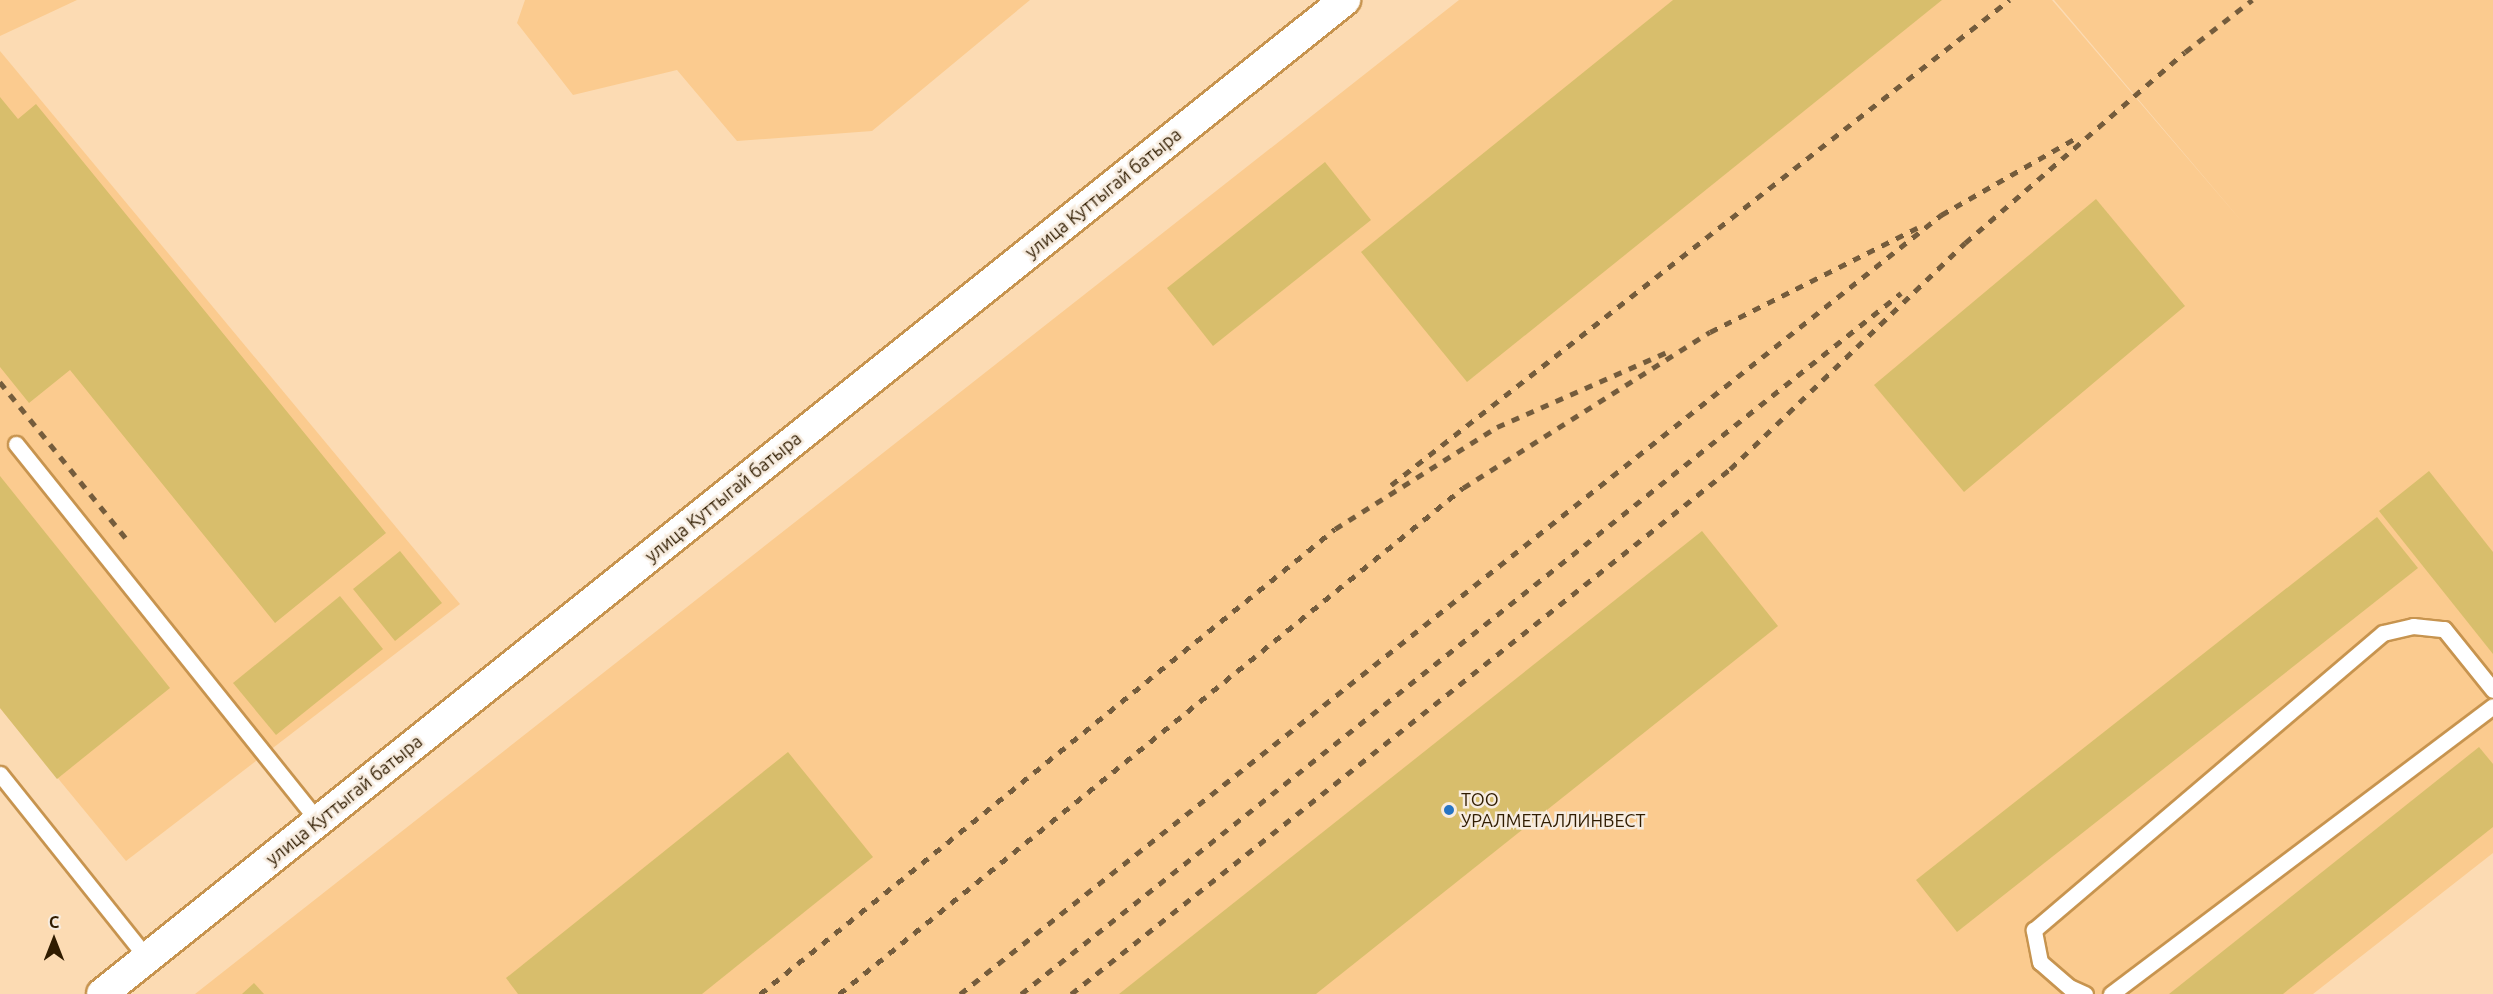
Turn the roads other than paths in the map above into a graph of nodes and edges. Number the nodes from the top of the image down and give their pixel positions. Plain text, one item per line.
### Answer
1 (1345, 0) edge
2 (16, 444) dead end
3 (2493, 690) edge
4 (2493, 706) edge
5 (0, 774) edge
6 (318, 820) junction
7 (147, 958) junction
8 (102, 994) edge
9 (2085, 994) edge
10 (2111, 994) edge

1 - 6 street, улица Куттыгай батыра
2 - 6 lane
3 - 9 lane
4 - 10 lane
5 - 7 lane
6 - 7 street, улица Куттыгай батыра
7 - 8 street, улица Куттыгай батыра

